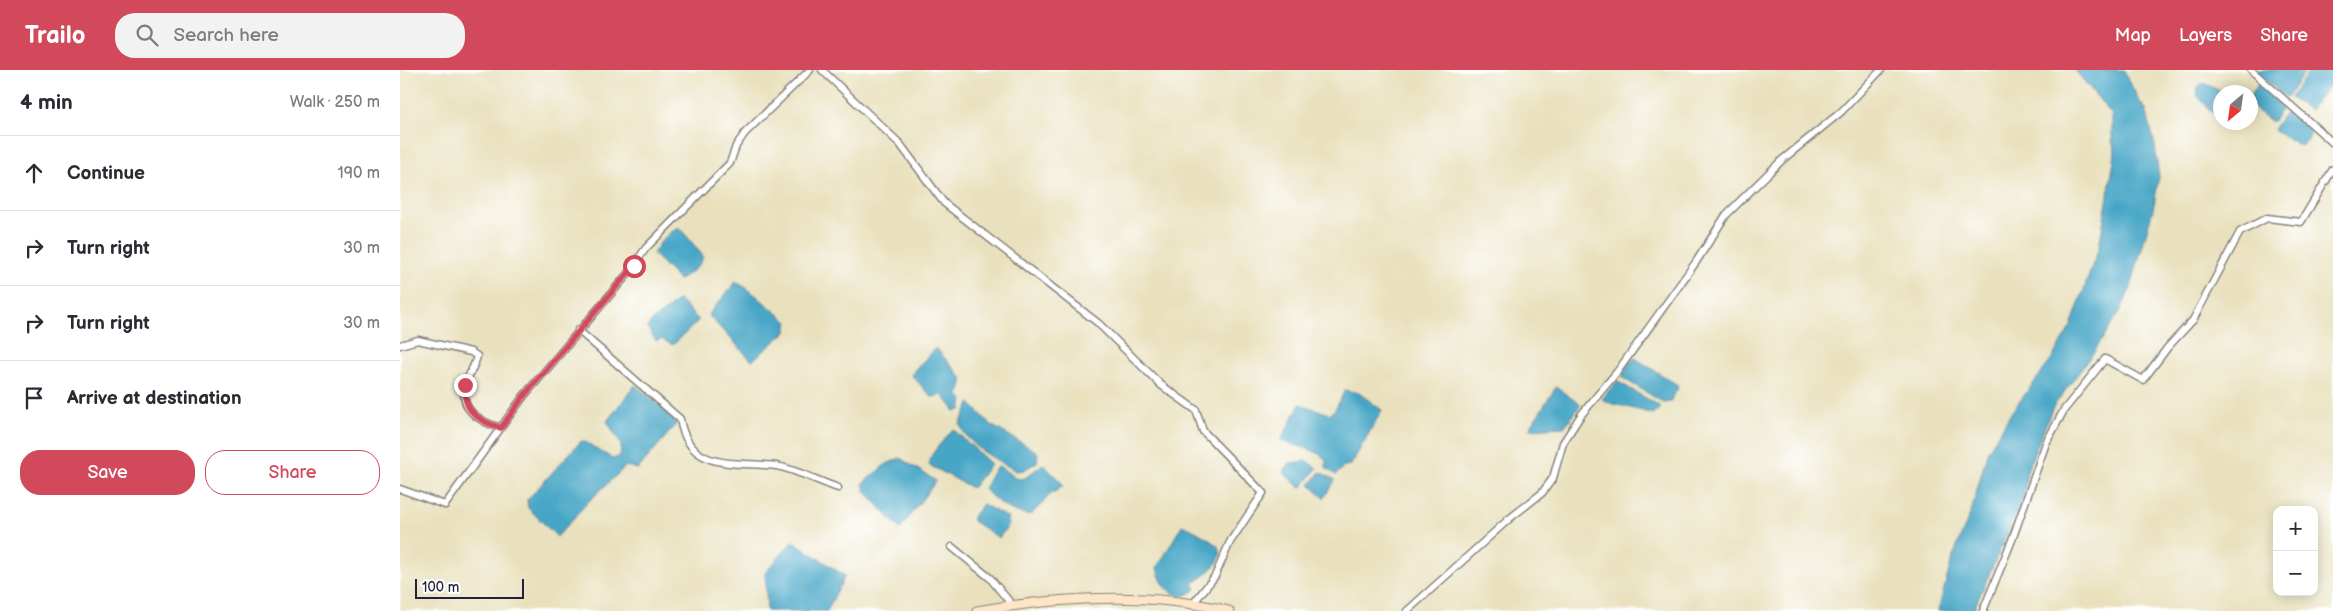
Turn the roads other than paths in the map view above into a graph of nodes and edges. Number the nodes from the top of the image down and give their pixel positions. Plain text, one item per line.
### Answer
1 (810, 70) edge
2 (822, 70) edge
3 (1881, 70) edge
4 (2252, 70) edge
5 (2333, 143) edge
6 (2333, 169) edge
7 (578, 330) junction
8 (400, 344) edge
9 (501, 428) junction
10 (400, 488) edge
11 (838, 488) dead end
12 (952, 547) dead end
13 (1012, 605) junction
14 (1192, 605) junction
15 (977, 611) edge
16 (1230, 611) edge
17 (1407, 611) edge
18 (1983, 611) edge

1 - 7 street
2 - 14 street
3 - 17 street
4 - 5 street
6 - 18 street
7 - 9 street
7 - 11 street
8 - 9 street
9 - 10 street
12 - 13 street
13 - 14 street
13 - 15 street
14 - 16 street

